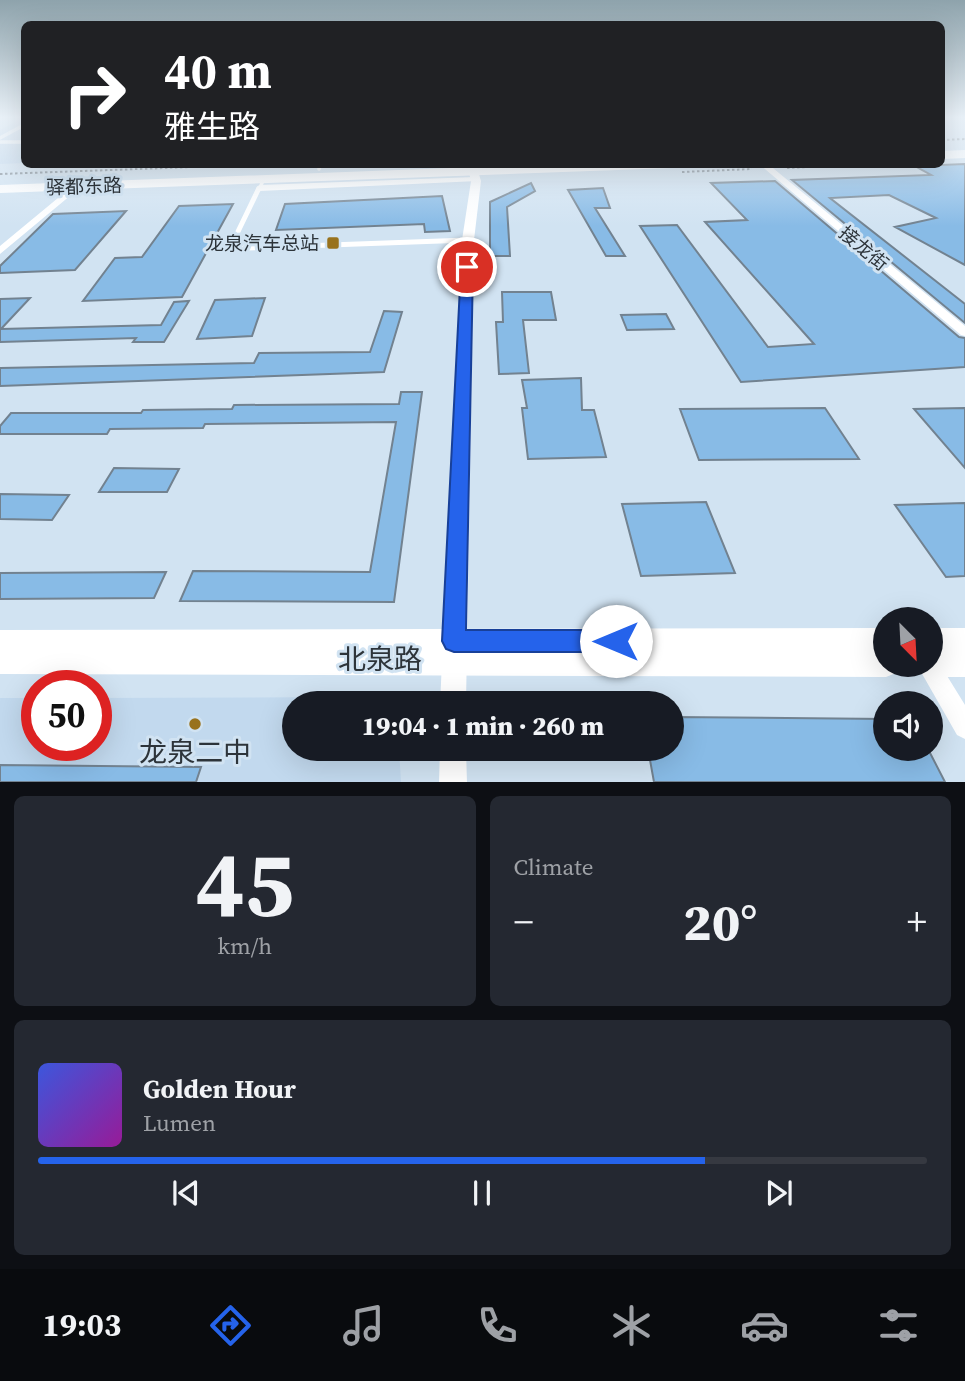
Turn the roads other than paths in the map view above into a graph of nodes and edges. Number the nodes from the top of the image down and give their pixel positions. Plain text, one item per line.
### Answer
1 (965, 154) edge
2 (945, 155) edge
3 (295, 168) edge
4 (370, 168) edge
5 (537, 168) edge
6 (767, 168) edge
7 (470, 170) edge
8 (0, 180) edge
9 (348, 181) junction
10 (262, 184) junction
11 (0, 188) edge
12 (67, 195) dead end
13 (345, 196) dead end
14 (468, 240) junction
15 (0, 251) edge
16 (965, 332) edge
17 (873, 641) edge
18 (943, 641) edge
19 (965, 641) edge
20 (0, 643) edge
21 (454, 650) junction
22 (0, 660) edge
23 (873, 663) edge
24 (965, 663) edge
25 (943, 664) edge
26 (936, 677) edge
27 (453, 691) edge
28 (965, 727) edge
29 (453, 761) edge
30 (453, 782) edge

1 - 2 highway
3 - 8 highway, 驿都东路
4 - 7 highway, 驿都东路
5 - 7 highway, 驿都东路
6 - 16 street, 接龙街
7 - 9 highway, 驿都东路
7 - 14 street
9 - 10 highway, 驿都东路
9 - 13 street
10 - 11 highway, 驿都东路
10 - 14 lane
12 - 15 street
14 - 21 street
17 - 21 main road, 北泉路
18 - 19 main road
20 - 21 main road, 北泉路
21 - 22 main road, 北泉路
21 - 23 main road, 北泉路
21 - 27 street
24 - 25 main road
26 - 28 street
29 - 30 street

